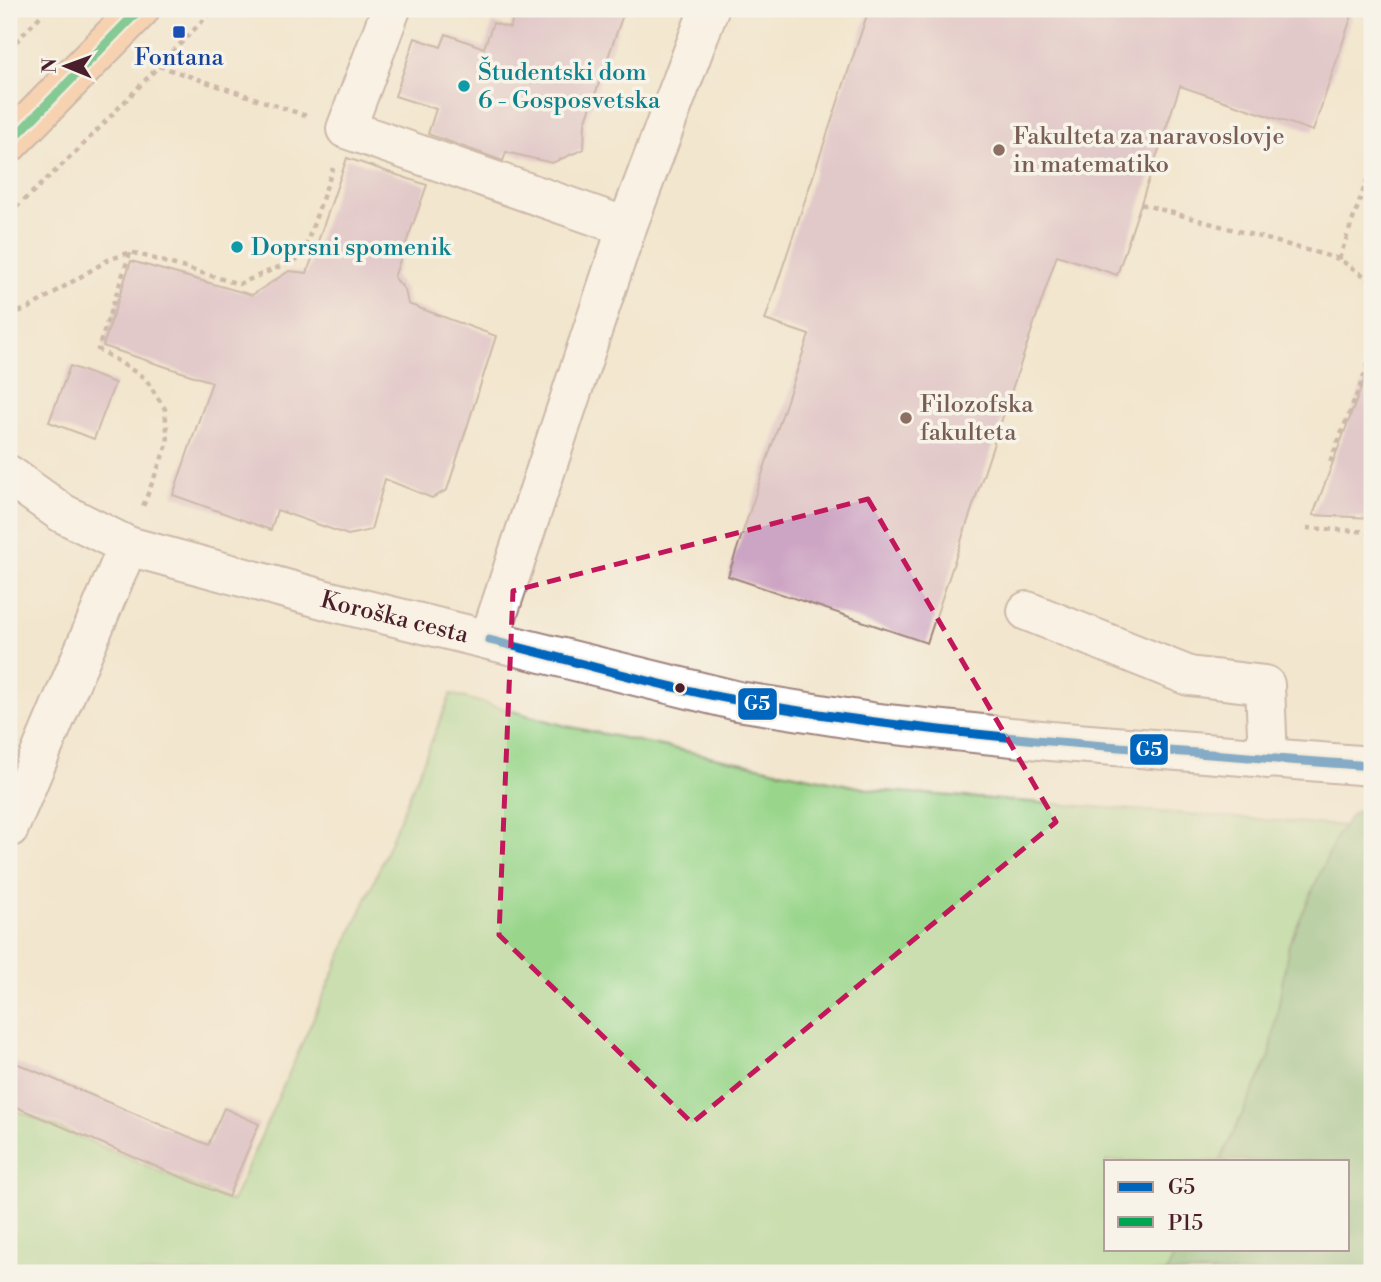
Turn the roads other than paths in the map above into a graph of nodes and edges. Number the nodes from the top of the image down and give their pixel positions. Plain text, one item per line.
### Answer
1 (139, 9) edge
2 (391, 9) edge
3 (709, 9) edge
4 (9, 144) edge
5 (627, 227) junction
6 (9, 475) edge
7 (128, 546) junction
8 (1027, 611) dead end
9 (489, 640) junction
10 (1269, 759) junction
11 (1372, 766) edge
12 (9, 828) edge

1 - 4 main road
2 - 5 street
3 - 5 street
5 - 9 street
6 - 7 street, Koroška cesta
7 - 9 street, Koroška cesta
7 - 12 street
8 - 10 street
9 - 10 street, Koroška cesta
10 - 11 street, Koroška cesta

